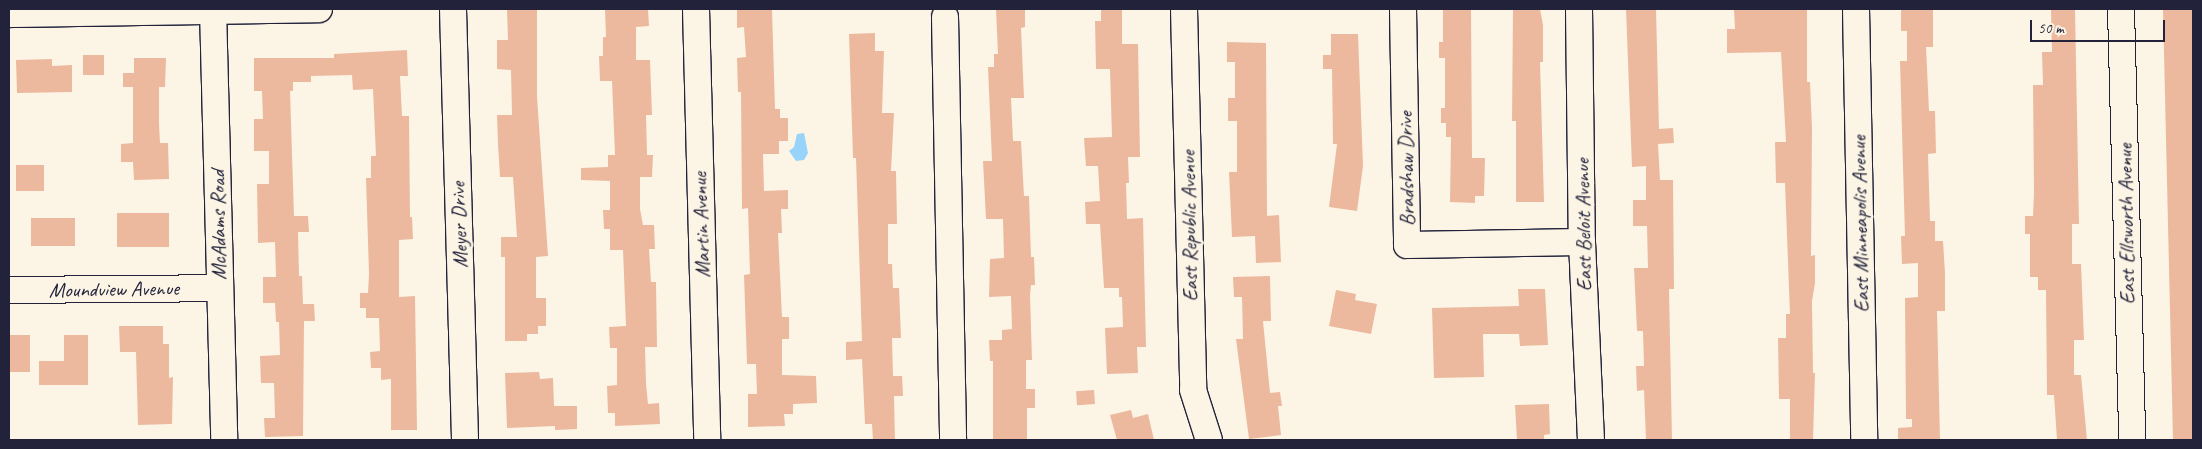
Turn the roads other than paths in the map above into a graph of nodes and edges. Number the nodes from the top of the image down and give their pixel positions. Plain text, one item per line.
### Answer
1 (319, 9) edge
2 (453, 9) edge
3 (696, 9) edge
4 (1184, 9) edge
5 (1404, 9) edge
6 (1579, 9) edge
7 (1856, 9) edge
8 (2121, 9) edge
9 (213, 11) edge
10 (9, 14) edge
11 (944, 17) dead end
12 (1582, 242) junction
13 (220, 288) junction
14 (9, 290) edge
15 (224, 440) edge
16 (465, 440) edge
17 (707, 440) edge
18 (953, 440) edge
19 (1209, 440) edge
20 (1591, 440) edge
21 (1864, 440) edge
22 (2132, 440) edge

1 - 9 street
2 - 16 street, Meyer Drive
3 - 17 street, Martin Avenue
4 - 19 street, East Republic Avenue
5 - 12 street, Bradshaw Drive
6 - 12 street, East Beloit Avenue
7 - 21 street, East Minneapolis Avenue
8 - 22 street, East Ellsworth Avenue
9 - 10 street
9 - 13 street, McAdams Road
11 - 18 street
12 - 20 street, East Beloit Avenue
13 - 14 street, Moundview Avenue
13 - 15 street, McAdams Road

